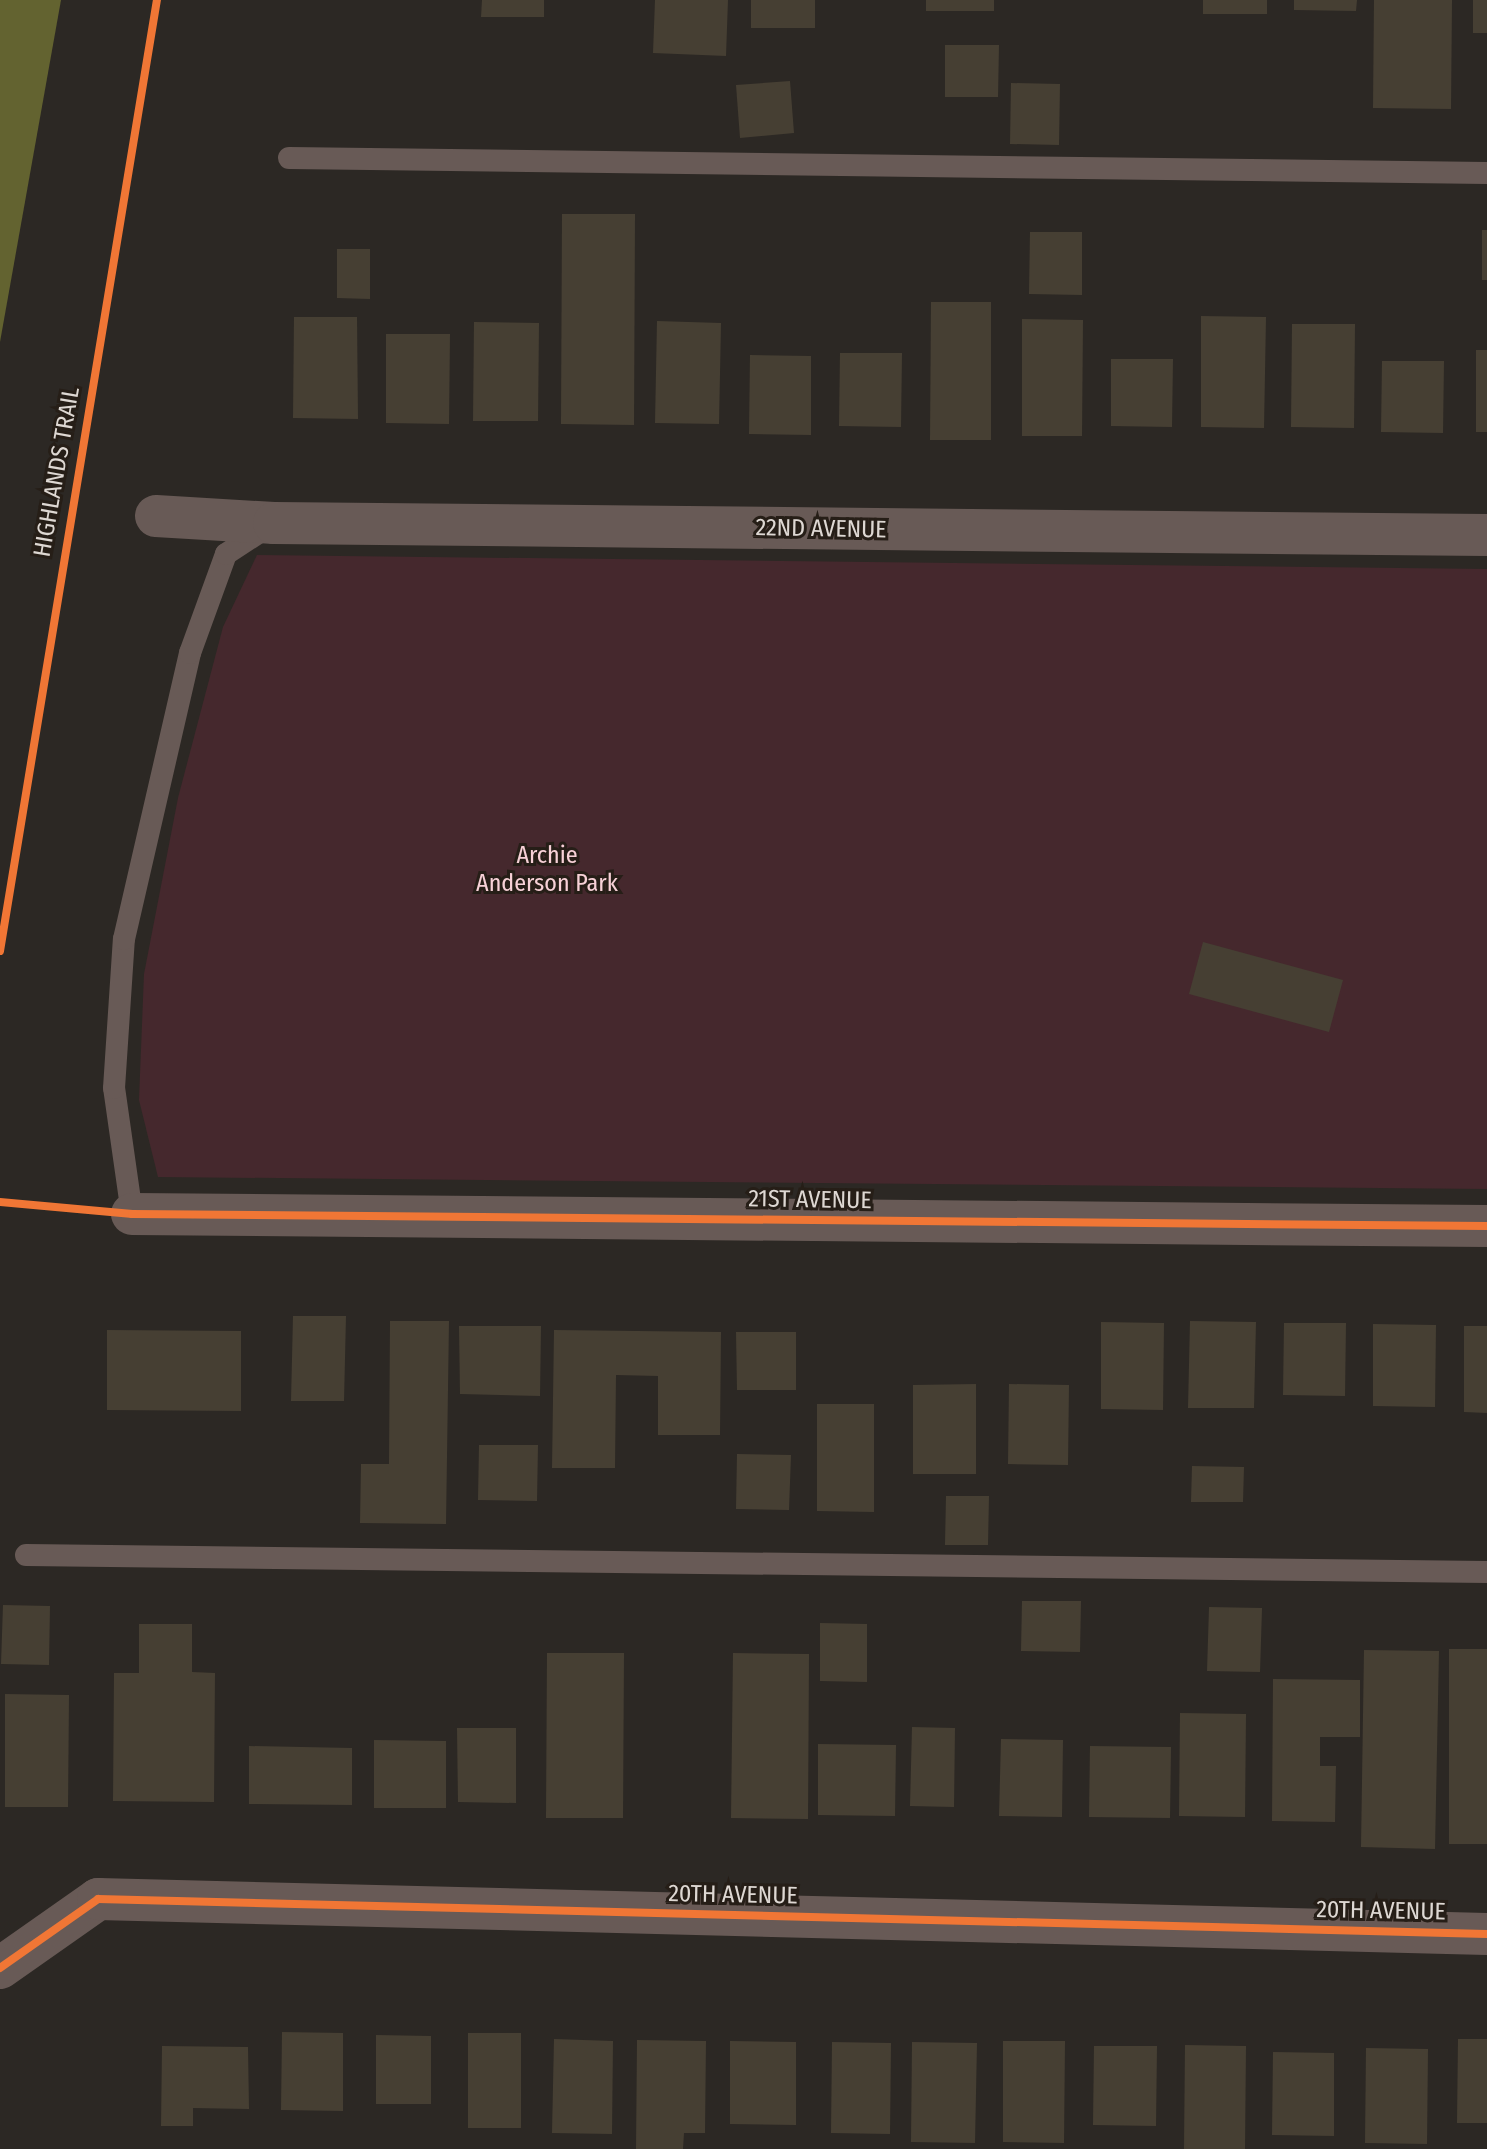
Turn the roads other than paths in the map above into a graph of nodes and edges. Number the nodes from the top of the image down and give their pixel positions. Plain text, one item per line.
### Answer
1 (289, 158) dead end
2 (1487, 173) edge
3 (156, 516) dead end
4 (274, 523) junction
5 (1487, 535) edge
6 (132, 1214) joint
7 (1487, 1226) edge
8 (26, 1555) dead end
9 (1487, 1572) edge
10 (1487, 1934) edge
11 (0, 1968) edge

1 - 2 lane
3 - 4 street, 22ND AVENUE
4 - 5 street, 22ND AVENUE
4 - 6 lane
6 - 7 street, 21ST AVENUE
8 - 9 lane
10 - 11 street, 20TH AVENUE

